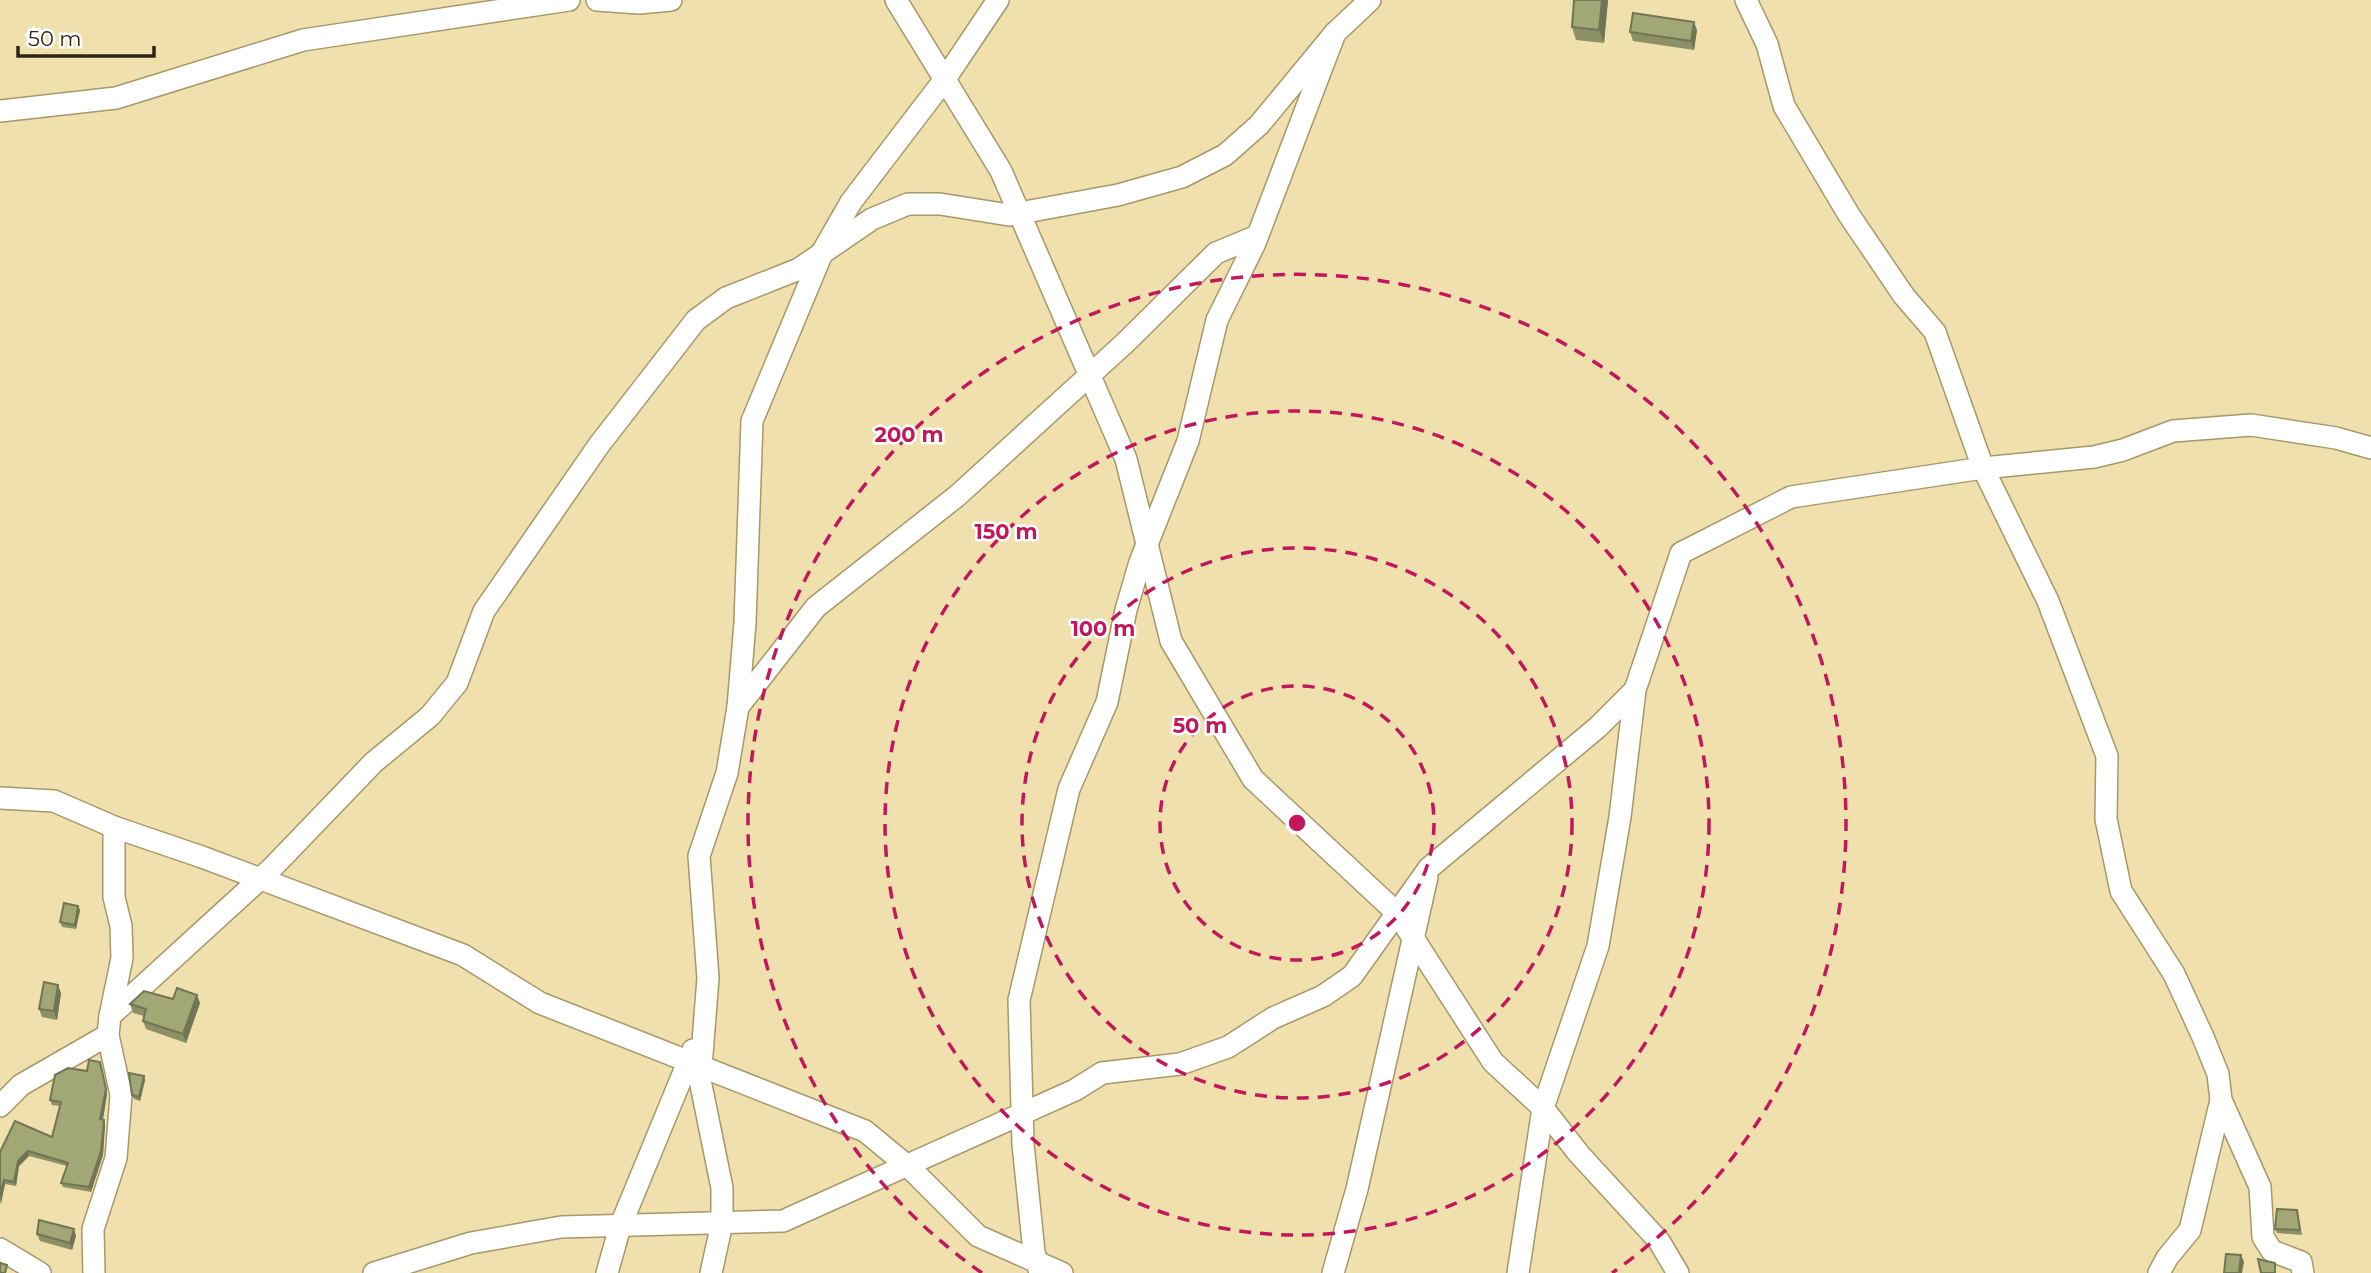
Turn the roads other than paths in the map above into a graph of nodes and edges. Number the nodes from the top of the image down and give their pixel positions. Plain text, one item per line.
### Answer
1 (569, 0) edge
2 (597, 0) edge
3 (671, 0) edge
4 (897, 0) edge
5 (998, 0) edge
6 (1370, 0) edge
7 (1746, 0) edge
8 (1335, 33) junction
9 (945, 79) junction
10 (0, 111) edge
11 (1019, 213) junction
12 (1257, 236) junction
13 (823, 251) junction
14 (1090, 375) junction
15 (2371, 448) edge
16 (1983, 468) junction
17 (1147, 544) junction
18 (1635, 690) junction
19 (738, 707) junction
20 (0, 798) edge
21 (114, 827) junction
22 (1429, 868) junction
23 (259, 878) junction
24 (1397, 913) junction
25 (1413, 939) junction
26 (109, 1025) junction
27 (694, 1063) junction
28 (2221, 1100) junction
29 (0, 1106) edge
30 (1543, 1108) junction
31 (1023, 1112) junction
32 (906, 1165) junction
33 (722, 1223) junction
34 (620, 1227) junction
35 (0, 1250) edge
36 (1038, 1266) edge
37 (40, 1273) edge
38 (94, 1273) edge
39 (374, 1273) edge
40 (607, 1273) edge
41 (711, 1273) edge
42 (1062, 1273) edge
43 (1333, 1273) edge
44 (1518, 1273) edge
45 (1678, 1273) edge
46 (2159, 1273) edge
47 (2303, 1273) edge

1 - 10 street
2 - 3 street
4 - 9 street
5 - 9 street
6 - 8 street
7 - 16 street
8 - 11 street
8 - 12 street
9 - 11 street
9 - 13 street
11 - 13 street
11 - 14 street
12 - 14 street
12 - 17 street
13 - 19 street
13 - 23 street
14 - 17 street
14 - 19 street
15 - 16 street
16 - 18 street
16 - 28 street
17 - 24 street
17 - 31 street
18 - 22 street
18 - 30 street
19 - 27 street
20 - 21 street
21 - 23 street
21 - 26 street
22 - 24 street
22 - 25 street
23 - 26 street
23 - 27 street
24 - 25 street
24 - 31 street
25 - 30 street
25 - 43 street
26 - 29 street
26 - 38 street
27 - 32 street
27 - 33 street
27 - 34 street
28 - 46 street
28 - 47 street
30 - 44 street
30 - 45 street
31 - 32 street
31 - 36 street
32 - 33 street
32 - 36 street
33 - 34 street
33 - 41 street
34 - 39 street
34 - 40 street
35 - 37 street
36 - 42 street

